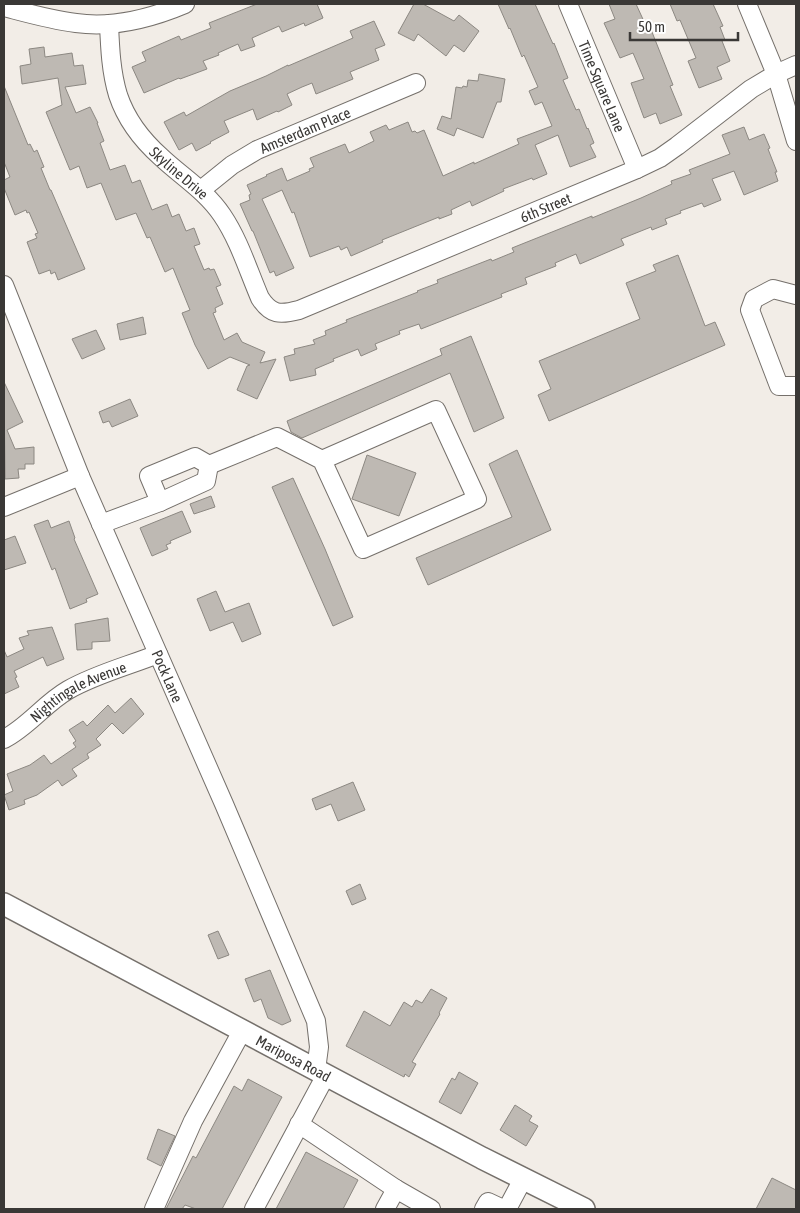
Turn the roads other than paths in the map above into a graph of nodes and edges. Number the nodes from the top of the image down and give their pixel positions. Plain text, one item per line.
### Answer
1 (185, 4) edge
2 (568, 4) edge
3 (747, 4) edge
4 (13, 7) edge
5 (109, 24) junction
6 (796, 65) edge
7 (776, 74) junction
8 (416, 83) dead end
9 (796, 141) edge
10 (637, 169) junction
11 (201, 190) junction
12 (4, 285) edge
13 (796, 294) edge
14 (276, 313) joint
15 (796, 386) edge
16 (322, 460) junction
17 (176, 464) junction
18 (209, 465) junction
19 (80, 476) junction
20 (188, 490) junction
21 (160, 502) junction
22 (4, 507) edge
23 (101, 524) junction
24 (158, 654) junction
25 (4, 739) edge
26 (4, 904) edge
27 (242, 1030) junction
28 (321, 1073) junction
29 (300, 1124) junction
30 (523, 1179) junction
31 (396, 1189) junction
32 (154, 1209) edge
33 (254, 1209) edge
34 (385, 1209) edge
35 (431, 1209) edge
36 (484, 1209) edge
37 (503, 1209) edge
38 (507, 1209) edge
39 (584, 1209) edge

1 - 5 street
2 - 10 street, Time Square Lane
3 - 7 street
4 - 5 street
5 - 11 street, Skyline Drive
6 - 7 street, 6th Street
7 - 9 street
7 - 10 street, 6th Street
8 - 11 street, Amsterdam Place
10 - 14 street, 6th Street
11 - 14 street, Skyline Drive
12 - 19 street, Pock Lane
13 - 15 street
16 - 16 street
16 - 18 street
17 - 18 street
17 - 20 street
17 - 21 street
18 - 20 street
19 - 22 street
19 - 23 street, Pock Lane
20 - 21 street
21 - 23 street
23 - 24 street, Pock Lane
24 - 25 street, Nightingale Avenue
24 - 28 street, Pock Lane
26 - 27 main road, Mariposa Road
27 - 28 main road, Mariposa Road
27 - 32 street
28 - 29 street
28 - 30 main road, Mariposa Road
29 - 31 street
29 - 33 street
30 - 38 street
30 - 39 main road, Mariposa Road
31 - 34 street
31 - 35 street
36 - 37 street

